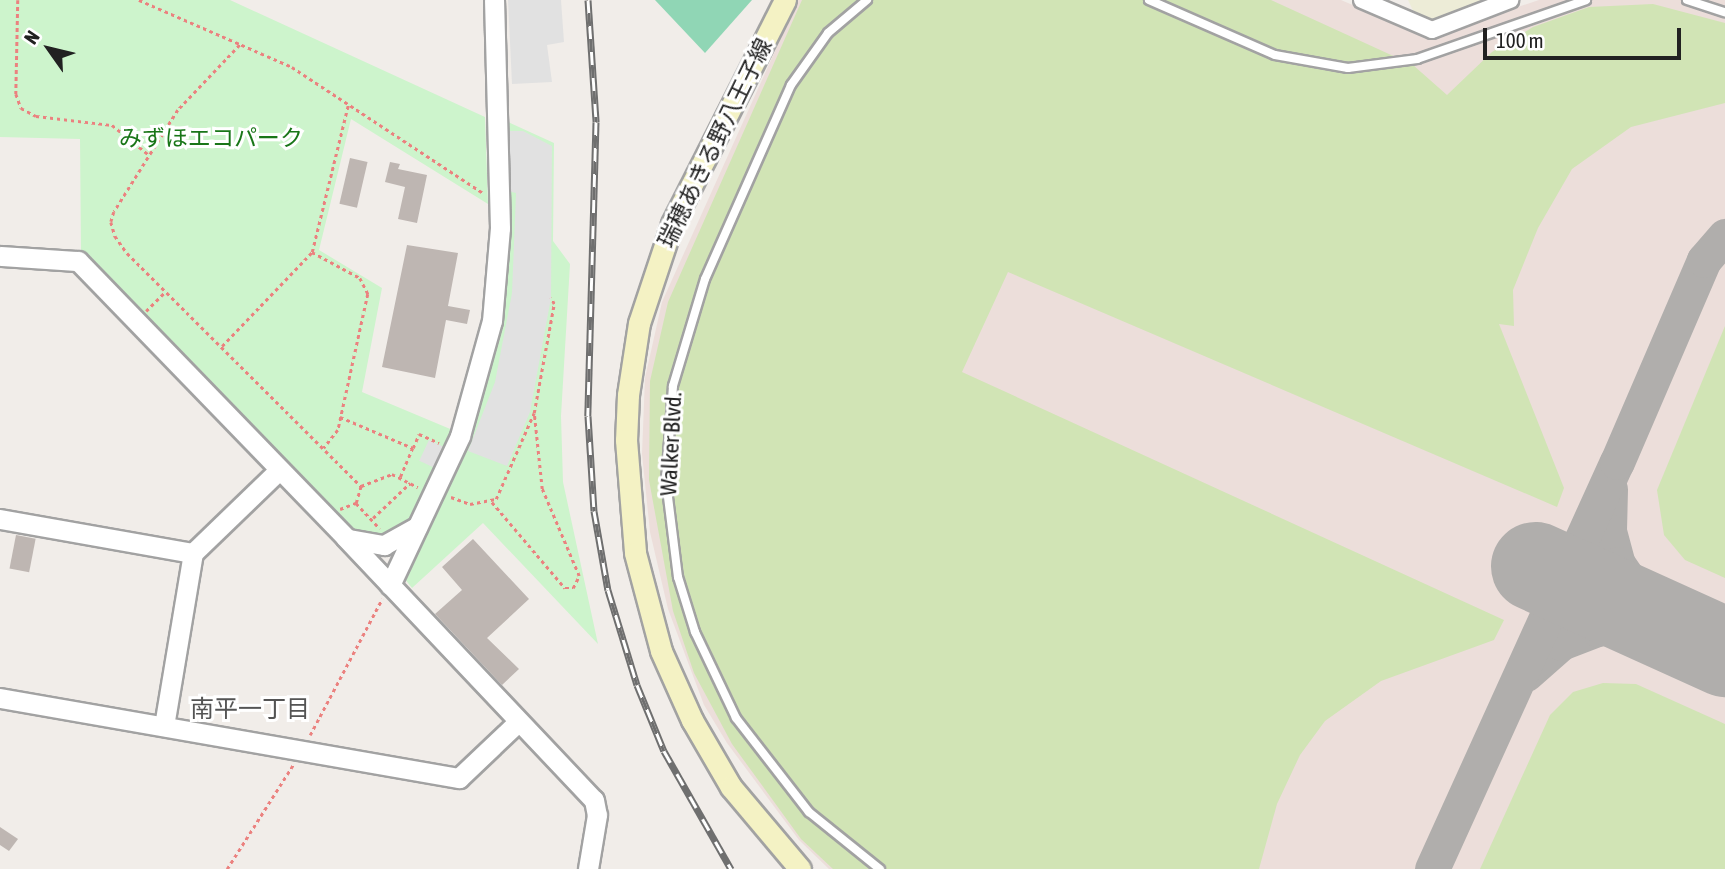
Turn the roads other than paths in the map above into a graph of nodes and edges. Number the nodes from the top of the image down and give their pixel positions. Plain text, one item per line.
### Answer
1 (494, 0) edge
2 (785, 0) edge
3 (867, 0) edge
4 (1149, 0) edge
5 (1362, 0) edge
6 (1510, 0) edge
7 (1586, 0) edge
8 (1686, 0) edge
9 (1725, 12) edge
10 (0, 256) edge
11 (279, 470) junction
12 (0, 519) edge
13 (418, 526) junction
14 (345, 537) junction
15 (193, 552) junction
16 (390, 585) junction
17 (0, 698) edge
18 (517, 723) junction
19 (163, 726) junction
20 (588, 869) edge
21 (800, 869) edge
22 (880, 869) edge

1 - 13 street
2 - 21 main road, 瑞穂あきる野八王子線
3 - 22 lane, Walker Blvd.
4 - 7 lane
5 - 6 street
8 - 9 lane
10 - 11 street
11 - 14 street
11 - 15 street
12 - 15 street
13 - 14 street
13 - 16 street
14 - 16 street
15 - 19 street
16 - 18 street
17 - 19 street
18 - 19 street
18 - 20 street

